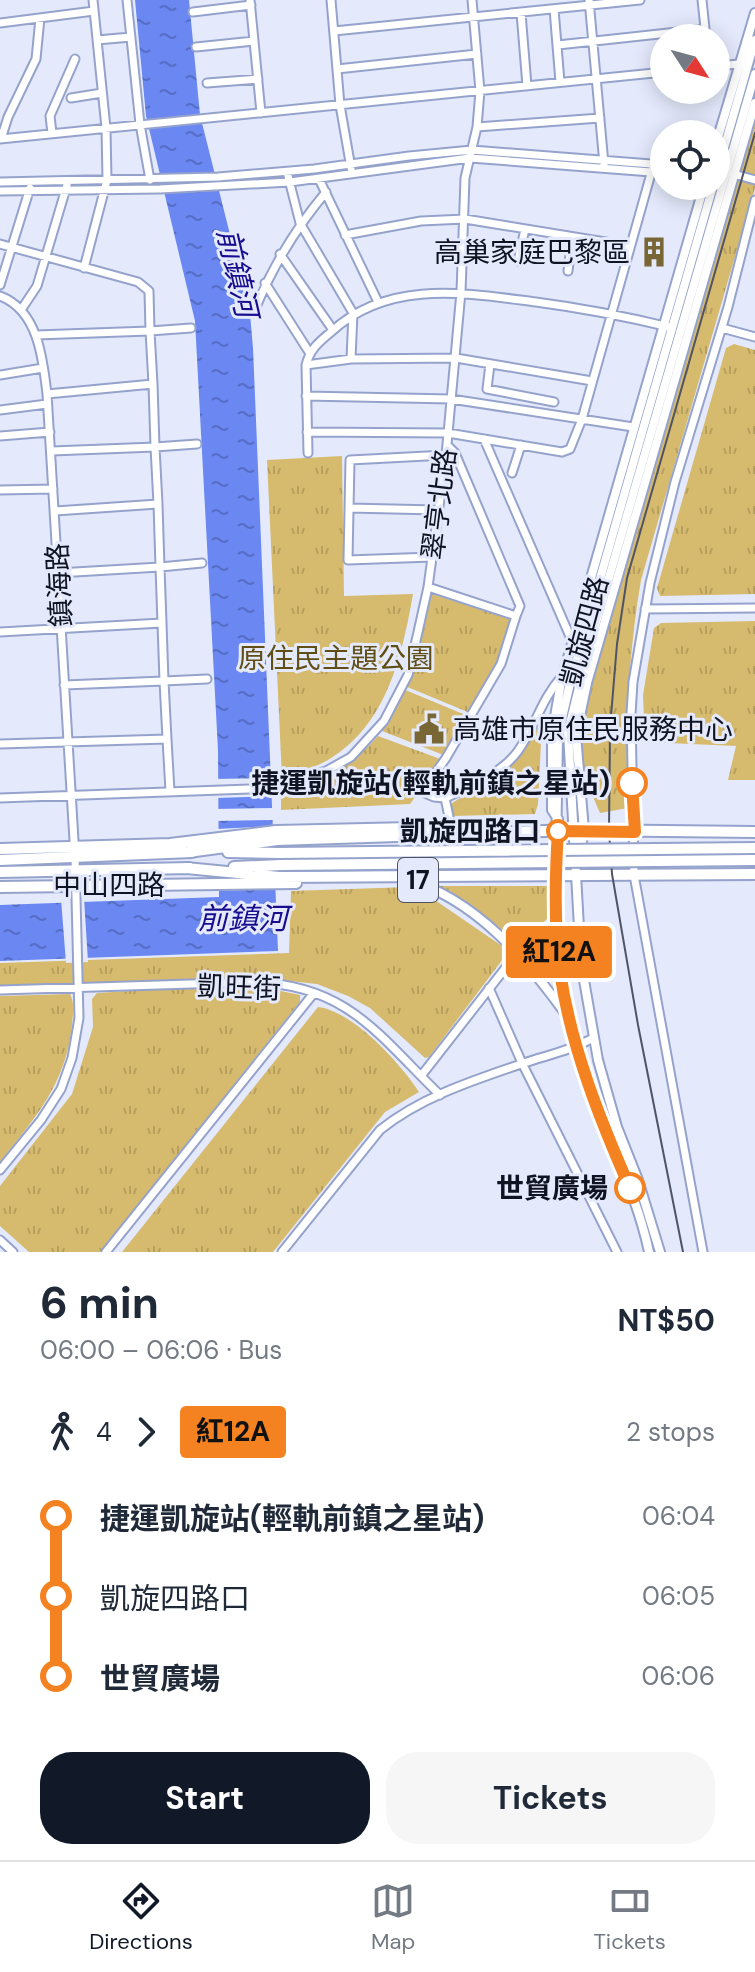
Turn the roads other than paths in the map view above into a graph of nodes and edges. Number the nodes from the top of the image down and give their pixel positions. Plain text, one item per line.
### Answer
1 (93, 0) edge
2 (127, 0) edge
3 (331, 0) edge
4 (472, 0) edge
5 (640, 0) edge
6 (702, 0) edge
7 (250, 2) edge
8 (589, 3) edge
9 (554, 9) junction
10 (94, 11) junction
11 (193, 12) dead end
12 (521, 13) junction
13 (755, 13) edge
14 (473, 17) junction
15 (40, 18) junction
16 (0, 23) edge
17 (704, 24) edge
18 (334, 31) junction
19 (131, 37) junction
20 (650, 37) edge
21 (97, 40) junction
22 (755, 40) edge
23 (254, 41) junction
24 (593, 42) junction
25 (558, 45) junction
26 (196, 47) dead end
27 (477, 54) junction
28 (75, 59) dead end
29 (739, 64) junction
30 (730, 65) edge
31 (337, 69) junction
32 (650, 73) edge
33 (755, 74) edge
34 (258, 79) junction
35 (596, 79) junction
36 (560, 82) junction
37 (207, 83) dead end
38 (527, 86) junction
39 (480, 91) junction
40 (102, 93) junction
41 (71, 98) dead end
42 (755, 103) edge
43 (340, 105) junction
44 (261, 113) junction
45 (4, 115) edge
46 (600, 118) junction
47 (723, 120) edge
48 (143, 124) junction
49 (477, 127) junction
50 (106, 128) junction
51 (52, 133) junction
52 (1, 139) edge
53 (730, 141) edge
54 (730, 149) edge
55 (471, 154) junction
56 (730, 156) edge
57 (350, 164) junction
58 (604, 165) junction
59 (314, 169) junction
60 (650, 169) edge
61 (287, 172) junction
62 (352, 174) junction
63 (730, 175) edge
64 (650, 176) edge
65 (69, 179) junction
66 (319, 179) junction
67 (33, 180) junction
68 (107, 180) junction
69 (755, 180) edge
70 (0, 182) edge
71 (290, 182) junction
72 (156, 183) junction
73 (66, 188) junction
74 (30, 189) junction
75 (106, 189) junction
76 (0, 191) edge
77 (326, 192) junction
78 (701, 200) edge
79 (709, 200) edge
80 (714, 200) edge
81 (755, 200) edge
82 (465, 219) junction
83 (300, 223) junction
84 (525, 229) junction
85 (345, 235) junction
86 (572, 237) junction
87 (0, 244) edge
88 (630, 246) junction
89 (11, 248) junction
90 (280, 254) junction
91 (44, 257) junction
92 (518, 261) dead end
93 (84, 268) junction
94 (568, 271) dead end
95 (265, 283) junction
96 (0, 285) edge
97 (461, 292) junction
98 (0, 296) edge
99 (378, 302) junction
100 (21, 310) junction
101 (254, 312) dead end
102 (353, 313) junction
103 (611, 313) junction
104 (191, 328) dead end
105 (722, 328) junction
106 (676, 329) junction
107 (333, 330) junction
108 (150, 331) junction
109 (36, 335) junction
110 (755, 337) edge
111 (309, 352) junction
112 (456, 358) junction
113 (351, 359) junction
114 (490, 364) junction
115 (306, 365) junction
116 (43, 368) junction
117 (0, 375) edge
118 (592, 381) junction
119 (153, 384) junction
120 (47, 394) junction
121 (306, 396) junction
122 (451, 399) junction
123 (554, 402) dead end
124 (47, 404) junction
125 (0, 410) edge
126 (582, 419) junction
127 (633, 427) junction
128 (50, 432) junction
129 (307, 432) junction
130 (448, 433) junction
131 (0, 436) edge
132 (484, 439) junction
133 (197, 444) dead end
134 (447, 445) junction
135 (521, 445) junction
136 (155, 447) junction
137 (52, 451) junction
138 (308, 453) dead end
139 (446, 455) junction
140 (512, 473) dead end
141 (53, 489) junction
142 (0, 490) edge
143 (158, 504) junction
144 (349, 508) junction
145 (437, 510) junction
146 (55, 511) junction
147 (432, 557) junction
148 (202, 563) dead end
149 (160, 567) junction
150 (58, 573) junction
151 (428, 587) junction
152 (755, 608) edge
153 (645, 609) junction
154 (516, 616) junction
155 (162, 623) junction
156 (61, 630) junction
157 (0, 632) edge
158 (572, 641) junction
159 (563, 674) junction
160 (207, 679) dead end
161 (164, 681) junction
162 (64, 685) junction
163 (167, 739) junction
164 (0, 744) edge
165 (67, 744) junction
166 (170, 791) junction
167 (69, 794) junction
168 (0, 798) edge
169 (445, 798) junction
170 (558, 819) junction
171 (451, 826) junction
172 (579, 830) junction
173 (558, 831) junction
174 (635, 832) junction
175 (755, 832) edge
176 (276, 836) junction
177 (755, 848) edge
178 (0, 849) edge
179 (218, 850) junction
180 (74, 852) junction
181 (0, 860) edge
182 (755, 860) edge
183 (75, 869) junction
184 (0, 872) edge
185 (556, 873) junction
186 (577, 874) junction
187 (755, 874) edge
188 (279, 875) junction
189 (392, 875) junction
190 (634, 875) junction
191 (411, 880) junction
192 (0, 887) edge
193 (75, 888) junction
194 (556, 921) junction
195 (518, 954) junction
196 (79, 988) junction
197 (489, 988) junction
198 (0, 990) edge
199 (314, 993) junction
200 (572, 1023) junction
201 (593, 1038) junction
202 (578, 1046) junction
203 (522, 1063) junction
204 (421, 1076) junction
205 (440, 1095) junction
206 (0, 1170) edge
207 (0, 1240) edge
208 (13, 1252) edge
209 (106, 1252) edge
210 (282, 1252) edge
211 (617, 1252) edge
212 (649, 1252) edge
213 (660, 1252) edge
214 (703, 1252) edge

1 - 10 street
2 - 19 street
3 - 18 street
4 - 14 street, 翠亨北路
5 - 8 street
6 - 17 street
7 - 11 street
7 - 23 street
8 - 9 street
8 - 24 street
9 - 12 street
9 - 25 street
10 - 15 street
10 - 21 street
12 - 14 street
12 - 38 street
13 - 29 street
14 - 18 street
14 - 27 street, 翠亨北路
15 - 16 street
15 - 45 street
18 - 31 street
19 - 21 street
19 - 48 street
20 - 24 street
21 - 40 street
22 - 53 street, 凱旋四路
23 - 26 street
23 - 34 street
24 - 25 street
24 - 35 street
25 - 36 street
27 - 31 street
27 - 39 street, 翠亨北路
28 - 51 street
29 - 30 street
29 - 47 street
31 - 43 street
32 - 35 street
33 - 54 street, 凱旋四路
34 - 37 street
34 - 44 street
35 - 36 street
35 - 46 street
36 - 38 street
38 - 39 street
39 - 43 street
39 - 49 street, 翠亨北路
40 - 41 street
40 - 50 street
42 - 56 street, 凱旋四路
43 - 44 street
43 - 57 street
44 - 48 street
45 - 52 street
46 - 49 street
46 - 58 street
48 - 50 street
48 - 72 street
49 - 55 street, 翠亨北路
50 - 51 street
50 - 68 street
51 - 52 street
55 - 57 street
55 - 58 street
55 - 62 street
55 - 82 street, 翠亨北路
57 - 59 street
57 - 62 street
58 - 60 street
59 - 61 street
59 - 66 street
61 - 71 street
61 - 72 street
62 - 66 street
63 - 69 street
64 - 88 street
65 - 67 street
65 - 68 street
65 - 73 street
66 - 71 street
66 - 77 street
67 - 70 street
67 - 74 street
68 - 72 street
68 - 75 street
71 - 72 street
71 - 83 street
72 - 75 street
73 - 74 street
73 - 75 street
73 - 91 street
74 - 76 street
74 - 89 street
75 - 93 street
77 - 83 street
77 - 85 street
78 - 106 street, 凱旋四路
79 - 106 street, 凱旋四路
80 - 106 street, 凱旋四路
81 - 105 street, 凱旋四路
82 - 84 street
82 - 85 street
82 - 97 street, 翠亨北路
83 - 90 street
83 - 102 street
84 - 86 street
84 - 92 street
85 - 99 street
86 - 88 street
86 - 94 street
87 - 89 street
88 - 103 street
89 - 91 street
89 - 96 street
90 - 95 street
90 - 107 street
91 - 93 street
91 - 100 street
93 - 108 street
95 - 101 street
95 - 111 street
97 - 99 street
97 - 103 street
97 - 112 street, 翠亨北路
98 - 100 street, 鎮海路
99 - 102 street
100 - 109 street, 鎮海路
102 - 107 street
102 - 113 street
103 - 106 street
103 - 118 street
104 - 108 street
105 - 110 street
105 - 153 street, 凱旋四路
106 - 127 street, 凱旋四路
106 - 170 street, 凱旋四路
106 - 172 street, 凱旋四路
107 - 111 street
108 - 109 street
108 - 119 street
109 - 116 street, 鎮海路
111 - 115 street
112 - 113 street
112 - 114 street
112 - 122 street, 翠亨北路
113 - 115 street
114 - 118 street
114 - 123 street
115 - 121 street
116 - 117 street
116 - 120 street, 鎮海路
118 - 126 street
119 - 120 street
119 - 136 street
120 - 124 street, 鎮海路
121 - 122 street
121 - 129 street
122 - 126 street
122 - 130 street, 翠亨北路
124 - 125 street
124 - 128 street, 鎮海路
126 - 127 street
126 - 135 street
127 - 158 street, 凱旋四路
128 - 131 street
128 - 137 street, 鎮海路
129 - 130 street
129 - 138 street
130 - 132 street
130 - 134 street, 翠亨北路
132 - 135 street
132 - 158 street
133 - 136 street
134 - 139 street, 翠亨北路
134 - 154 street
135 - 140 street
136 - 137 street
136 - 143 street
137 - 141 street, 鎮海路
139 - 144 street
139 - 145 street, 翠亨北路
141 - 142 street
141 - 146 street, 鎮海路
143 - 146 street
143 - 149 street
144 - 145 street
144 - 147 street
145 - 147 street, 翠亨北路
146 - 150 street, 鎮海路
147 - 151 street, 翠亨北路
148 - 149 street
149 - 150 street
149 - 155 street
150 - 156 street, 鎮海路
151 - 154 street
151 - 166 street, 翠亨北路
152 - 153 street
153 - 174 street, 凱旋四路
154 - 169 street
155 - 156 street
155 - 161 street
156 - 157 street
156 - 162 street, 鎮海路
158 - 159 street, 凱旋四路
159 - 169 street
159 - 170 street, 凱旋四路
160 - 161 street
161 - 162 street
161 - 163 street
162 - 165 street, 鎮海路
163 - 165 street
163 - 166 street
164 - 165 street
165 - 167 street, 鎮海路
166 - 167 street
167 - 168 street
167 - 180 street, 鎮海路
169 - 171 street
170 - 173 street
171 - 173 main road, 17
171 - 176 main road, 17
172 - 173 main road, 17
172 - 174 main road, 17
172 - 186 street, 凱旋四路
173 - 176 main road, 17
173 - 185 street
174 - 175 main road, 17
174 - 190 street, 凱旋四路
176 - 179 main road, 17
176 - 180 main road, 中山四路 / 17
177 - 179 main road, 17, bridge
178 - 180 main road, 中山四路 / 17
179 - 180 main road, 中山四路 / 17
180 - 181 main road, 中山四路 / 17
180 - 183 street, 鎮海路
182 - 188 main road, 17, bridge
183 - 184 main road, 中山四路 / 17
183 - 188 main road, 中山四路 / 17
183 - 193 street, 鎮海路
185 - 186 main road, 17
185 - 189 main road, 17
185 - 191 main road, 17
185 - 194 street
186 - 190 main road, 17
186 - 201 street, 凱旋四路
187 - 190 main road, 17
188 - 189 main road, 17
188 - 191 main road, 17
188 - 193 main road, 中山四路 / 17
189 - 191 street
190 - 214 street, 凱旋四路
191 - 195 street
192 - 193 main road, 中山四路 / 17
193 - 196 street, 鎮海路
194 - 195 street
194 - 200 street
195 - 197 street
195 - 200 street
196 - 198 street, 凱旺街
196 - 199 street, 凱旺街
196 - 206 street, 鎮海路
197 - 203 street
197 - 204 street
199 - 204 street, 凱旺街
199 - 209 street
200 - 202 street
201 - 202 street
201 - 213 street, 凱旋四路
202 - 203 street
202 - 212 street
203 - 205 street
203 - 211 street
204 - 205 street, 凱旺街
205 - 210 street
207 - 208 street

